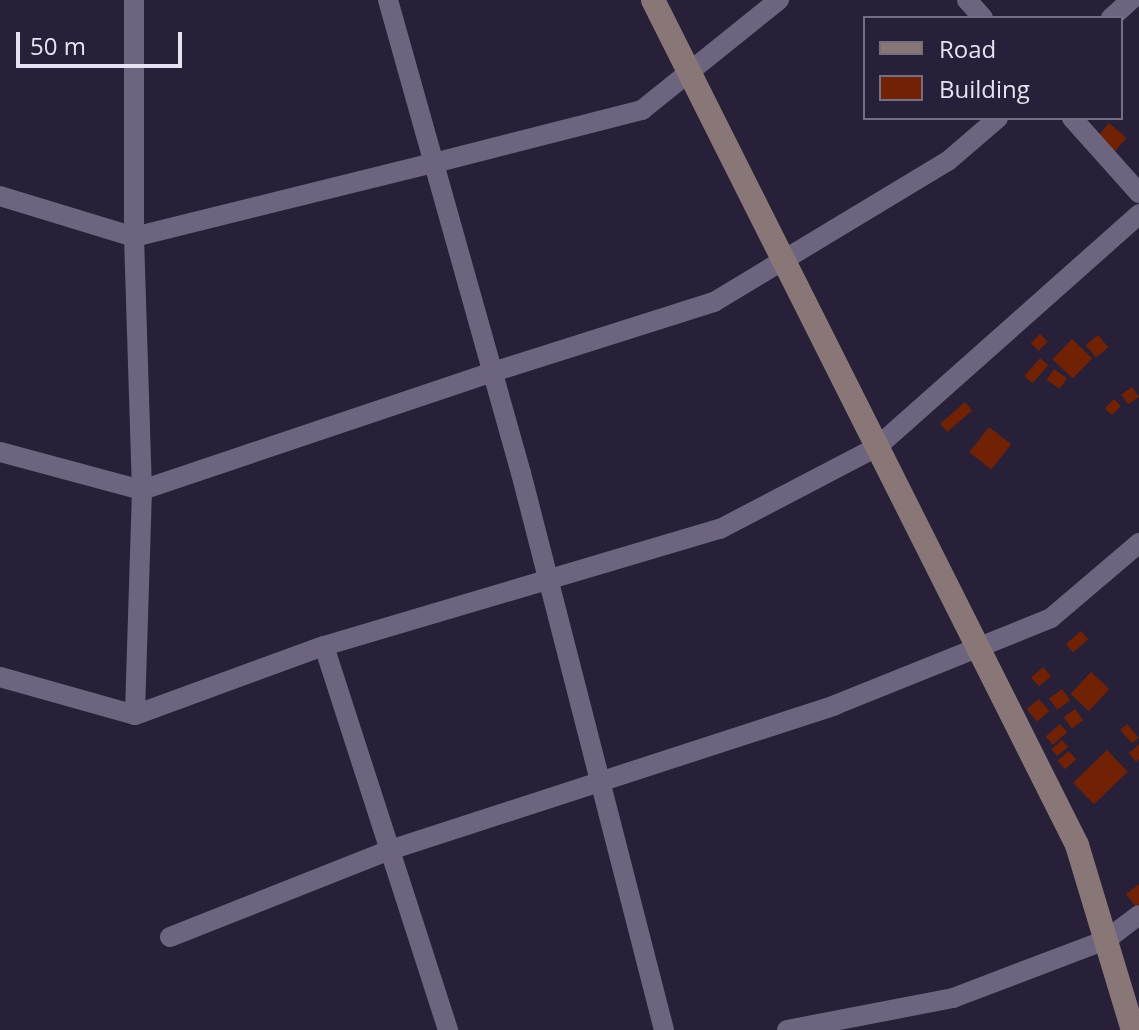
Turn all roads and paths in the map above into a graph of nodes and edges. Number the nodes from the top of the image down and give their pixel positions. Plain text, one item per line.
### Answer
1 (134, 0) edge
2 (388, 0) edge
3 (653, 0) edge
4 (779, 0) edge
5 (967, 0) edge
6 (1131, 0) edge
7 (981, 16) edge
8 (1113, 16) edge
9 (690, 73) junction
10 (996, 120) edge
11 (1074, 120) edge
12 (434, 163) junction
13 (1139, 193) edge
14 (0, 196) edge
15 (1139, 214) edge
16 (134, 237) junction
17 (783, 259) junction
18 (493, 372) junction
19 (877, 447) junction
20 (0, 452) edge
21 (142, 490) junction
22 (1139, 543) edge
23 (547, 580) junction
24 (324, 646) junction
25 (977, 646) junction
26 (0, 677) edge
27 (135, 715) junction
28 (600, 784) junction
29 (390, 850) junction
30 (1139, 915) edge
31 (170, 937) dead end
32 (1106, 940) junction
33 (448, 1030) edge
34 (664, 1030) edge
35 (787, 1030) edge
36 (1133, 1030) edge

1 - 16 street
2 - 12 street
3 - 9 street
4 - 9 street
5 - 7 street
6 - 8 street
9 - 12 street
9 - 17 street
10 - 17 street
11 - 13 street
12 - 16 street
12 - 18 street
14 - 16 street
15 - 19 street
16 - 21 street
17 - 18 street
17 - 19 street
18 - 21 street
18 - 23 street
19 - 23 street
19 - 25 street
20 - 21 street
21 - 27 street
22 - 25 street
23 - 24 street
23 - 28 street
24 - 27 street
24 - 29 street
25 - 28 street
25 - 32 street
26 - 27 street
28 - 29 street
28 - 34 street
29 - 31 street
29 - 33 street
30 - 32 street
32 - 35 street
32 - 36 street

